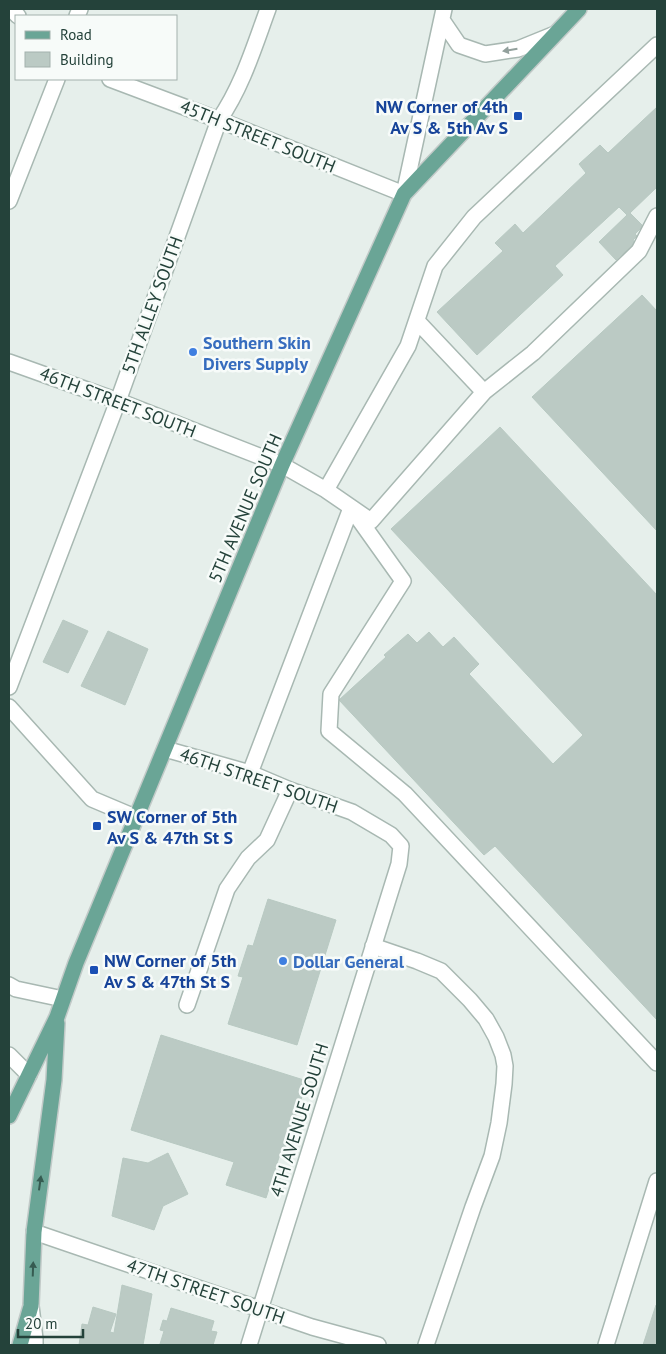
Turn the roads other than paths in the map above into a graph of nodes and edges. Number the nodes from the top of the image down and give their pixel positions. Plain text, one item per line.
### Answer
1 (268, 9) edge
2 (579, 9) edge
3 (443, 14) edge
4 (555, 34) junction
5 (657, 45) edge
6 (57, 80) edge
7 (113, 80) edge
8 (220, 120) junction
9 (404, 194) junction
10 (9, 201) edge
11 (657, 216) edge
12 (417, 321) junction
13 (9, 362) edge
14 (484, 392) junction
15 (118, 401) junction
16 (282, 465) junction
17 (326, 490) junction
18 (351, 508) junction
19 (9, 687) edge
20 (9, 707) edge
21 (165, 749) junction
22 (250, 773) junction
23 (290, 790) junction
24 (137, 818) junction
25 (385, 906) joint
26 (373, 946) junction
27 (9, 985) edge
28 (62, 1000) junction
29 (187, 1006) dead end
30 (57, 1017) junction
31 (9, 1055) edge
32 (657, 1063) edge
33 (29, 1075) junction
34 (9, 1116) edge
35 (657, 1181) edge
36 (34, 1232) junction
37 (31, 1306) junction
38 (260, 1310) junction
39 (20, 1345) edge
40 (35, 1345) edge
41 (248, 1345) edge
42 (378, 1345) edge
43 (426, 1345) edge
44 (606, 1345) edge

1 - 8 street, 5TH ALLEY SOUTH
2 - 4 main road
4 -> 3 street
3 - 9 street, 5TH AVENUE SOUTH
4 - 9 main road
5 - 12 street
6 - 10 street
7 - 8 street, 45TH STREET SOUTH
8 - 9 street, 45TH STREET SOUTH
8 - 15 street, 5TH ALLEY SOUTH
9 - 16 main road, 5TH AVENUE SOUTH
11 - 14 street
12 - 14 street
12 - 17 street
13 - 15 street, 46TH STREET SOUTH
14 - 18 street
15 - 16 street, 46TH STREET SOUTH
15 - 19 street, 5TH ALLEY SOUTH
16 - 17 street, 46TH STREET SOUTH
16 - 21 main road, 5TH AVENUE SOUTH
17 - 18 street, 46TH STREET SOUTH
18 - 22 street
18 - 32 street
20 - 24 street
21 - 22 street, 46TH STREET SOUTH
21 - 24 main road, 5TH AVENUE SOUTH
22 - 23 street, 46TH STREET SOUTH
23 - 25 street, 46TH STREET SOUTH
23 - 29 street
24 - 28 main road, 5TH AVENUE SOUTH
25 - 26 street, 4TH AVENUE SOUTH
26 - 38 street, 4TH AVENUE SOUTH
26 - 43 street
27 - 28 street
28 - 30 main road, 5TH AVENUE SOUTH
30 - 33 main road, 5TH AVENUE SOUTH
36 -> 30 main road, 5TH AVENUE SOUTH
31 - 33 street
33 - 34 main road, 5TH AVENUE SOUTH
35 - 44 street
37 -> 36 main road, 5TH AVENUE SOUTH
36 - 38 street, 47TH STREET SOUTH
37 - 39 main road
37 - 40 street, 5TH AVENUE SOUTH
38 - 41 street, 4TH AVENUE SOUTH
38 - 42 street, 47TH STREET SOUTH

